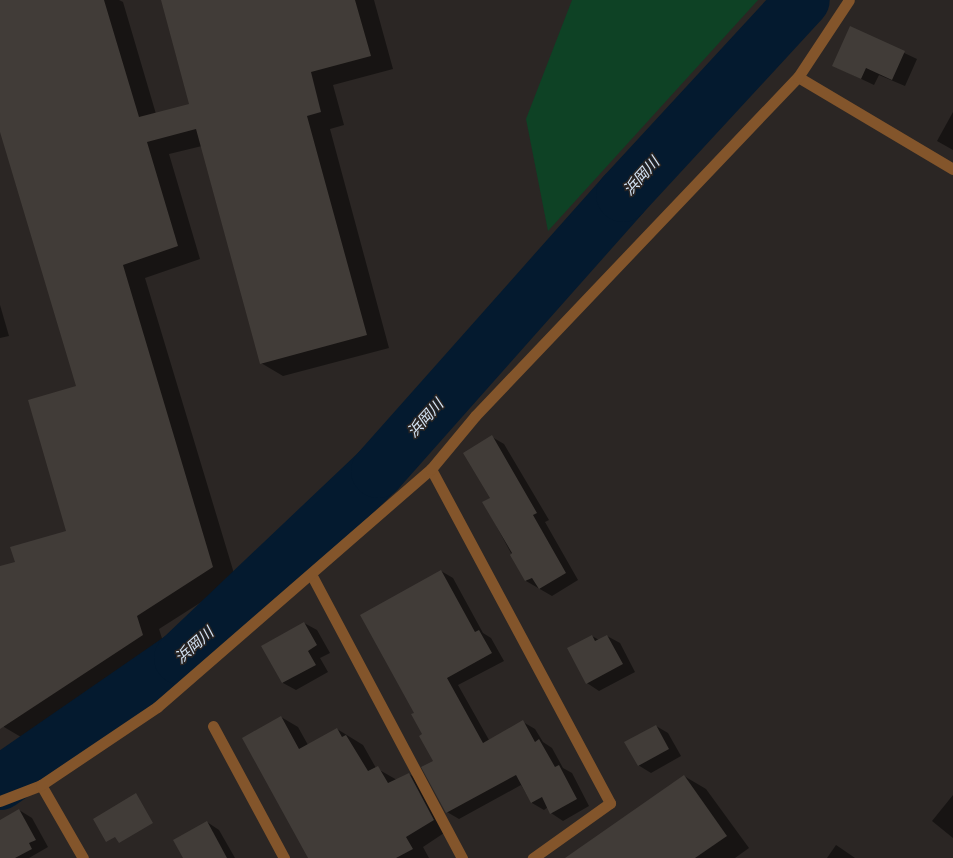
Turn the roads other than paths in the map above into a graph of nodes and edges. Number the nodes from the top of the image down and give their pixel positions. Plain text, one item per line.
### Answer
1 (849, 0) edge
2 (798, 77) junction
3 (953, 169) edge
4 (431, 469) junction
5 (311, 574) junction
6 (212, 726) dead end
7 (41, 785) junction
8 (0, 801) edge
9 (83, 858) edge
10 (284, 858) edge
11 (462, 858) edge
12 (533, 858) edge

1 - 2 street
2 - 3 street
2 - 4 street
4 - 5 street
4 - 12 street
5 - 7 street
5 - 11 street
6 - 10 street
7 - 8 street
7 - 9 street

